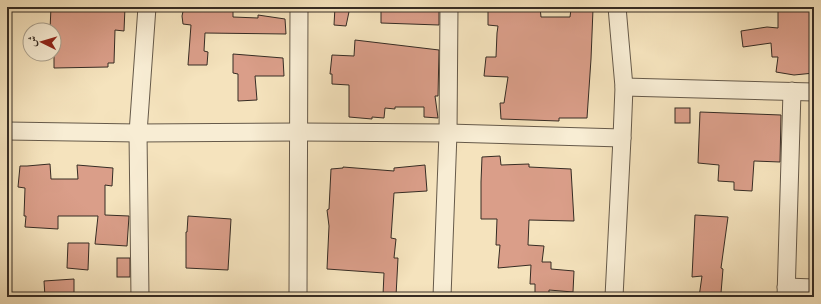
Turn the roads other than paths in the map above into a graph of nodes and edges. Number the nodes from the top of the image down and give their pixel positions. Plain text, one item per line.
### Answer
1 (147, 7) edge
2 (299, 7) edge
3 (450, 7) edge
4 (617, 7) edge
5 (624, 87) junction
6 (792, 91) junction
7 (814, 92) edge
8 (7, 130) edge
9 (300, 132) junction
10 (138, 133) junction
11 (448, 133) junction
12 (622, 138) junction
13 (814, 288) edge
14 (786, 292) edge
15 (140, 297) edge
16 (298, 297) edge
17 (442, 297) edge
18 (614, 297) edge

1 - 10 street
2 - 9 street
3 - 11 street
4 - 5 street
5 - 6 street
5 - 12 street
6 - 7 street
6 - 14 street
8 - 10 street
9 - 10 street
9 - 11 street
9 - 16 street
10 - 15 street
11 - 12 street
11 - 17 street
12 - 18 street
13 - 14 street

